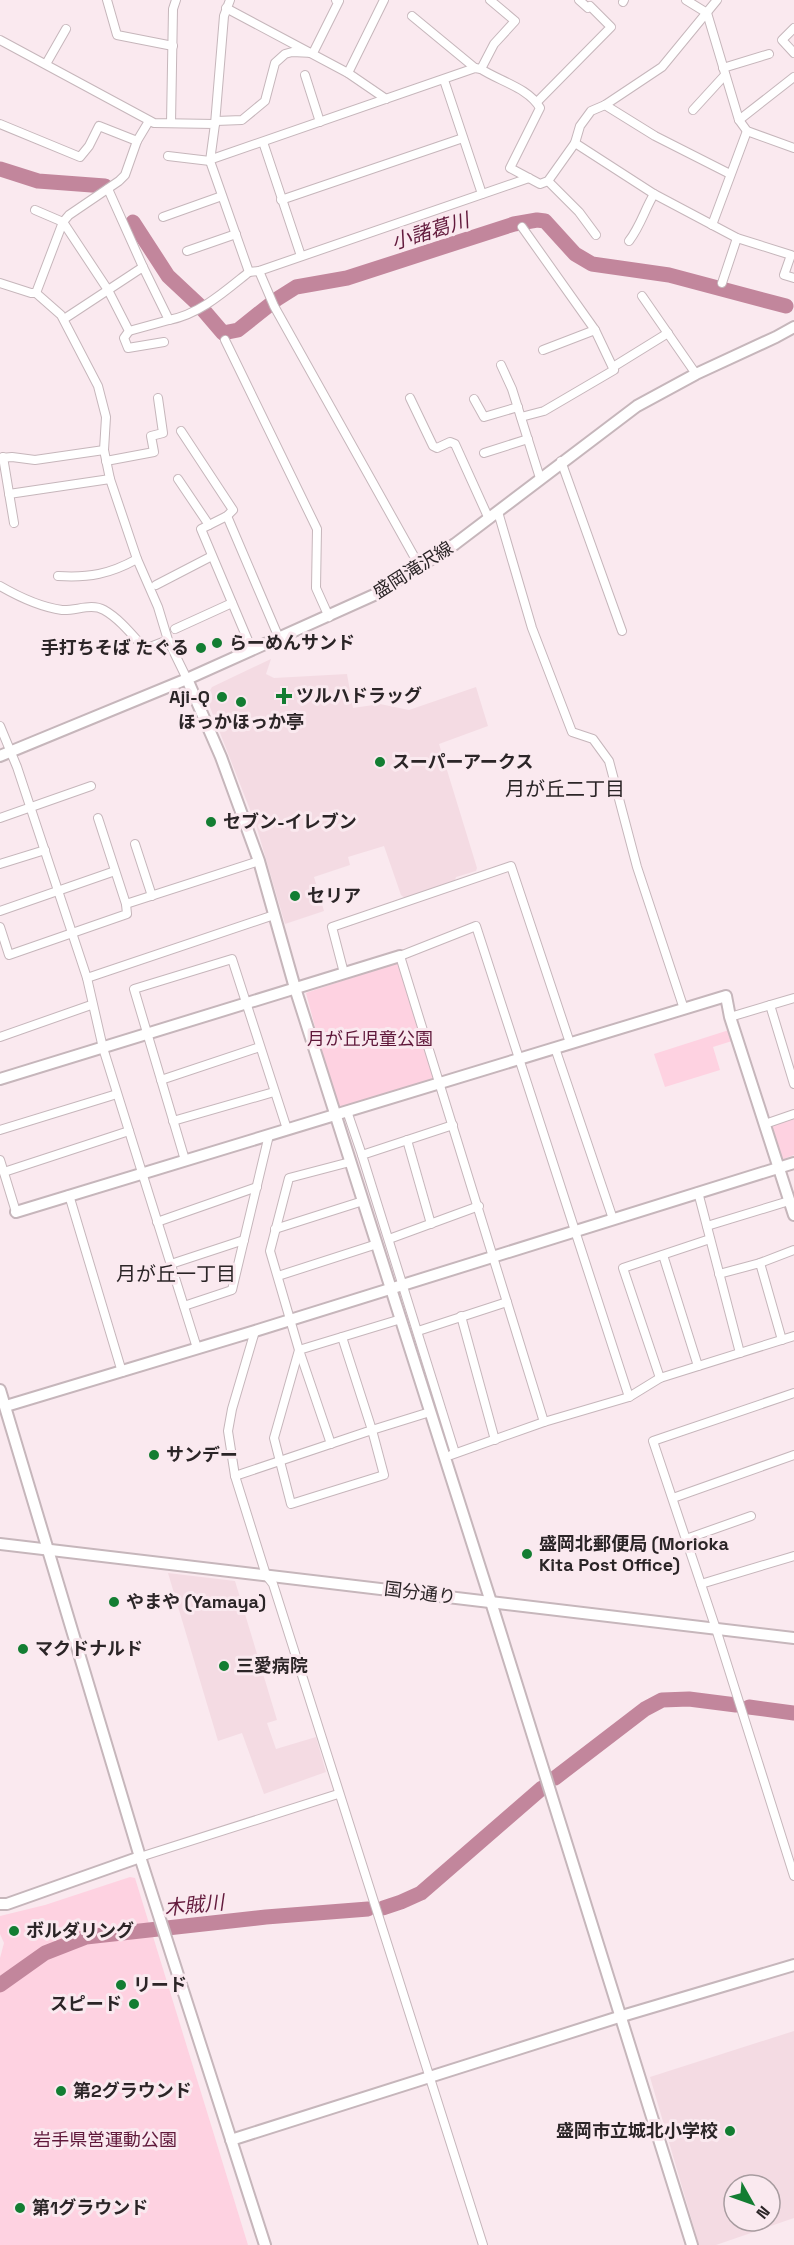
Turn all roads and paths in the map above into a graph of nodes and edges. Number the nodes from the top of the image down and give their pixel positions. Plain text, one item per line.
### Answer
1 (106, 0) edge
2 (176, 0) edge
3 (230, 0) edge
4 (336, 0) edge
5 (384, 0) edge
6 (490, 0) edge
7 (579, 0) edge
8 (686, 0) edge
9 (717, 0) edge
10 (226, 8) junction
11 (707, 13) junction
12 (412, 16) dead end
13 (794, 28) edge
14 (66, 29) dead end
15 (0, 40) edge
16 (173, 46) junction
17 (794, 53) edge
18 (313, 54) junction
19 (769, 54) dead end
20 (46, 64) junction
21 (478, 68) junction
22 (724, 72) junction
23 (348, 73) junction
24 (305, 75) dead end
25 (794, 77) edge
26 (444, 80) junction
27 (386, 99) junction
28 (537, 102) junction
29 (605, 105) junction
30 (693, 110) dead end
31 (739, 120) junction
32 (149, 121) junction
33 (320, 122) junction
34 (171, 123) junction
35 (216, 123) junction
36 (0, 124) edge
37 (747, 131) junction
38 (463, 138) junction
39 (137, 141) junction
40 (263, 142) junction
41 (575, 143) junction
42 (794, 148) edge
43 (168, 156) dead end
44 (211, 160) junction
45 (730, 174) junction
46 (529, 178) junction
47 (548, 181) junction
48 (108, 189) junction
49 (482, 194) junction
50 (654, 194) junction
51 (222, 196) junction
52 (281, 200) junction
53 (34, 210) dead end
54 (163, 217) dead end
55 (63, 222) junction
56 (712, 225) junction
57 (522, 227) dead end
58 (236, 234) junction
59 (596, 235) dead end
60 (737, 238) junction
61 (629, 241) dead end
62 (187, 251) dead end
63 (301, 256) junction
64 (143, 267) junction
65 (259, 271) junction
66 (249, 272) junction
67 (794, 278) edge
68 (0, 283) edge
69 (722, 283) dead end
70 (108, 290) junction
71 (36, 293) junction
72 (642, 296) dead end
73 (64, 319) junction
74 (168, 320) junction
75 (794, 327) edge
76 (595, 330) junction
77 (129, 331) junction
78 (668, 333) junction
79 (225, 340) dead end
80 (164, 342) dead end
81 (543, 350) dead end
82 (501, 365) dead end
83 (613, 366) junction
84 (696, 374) junction
85 (158, 398) dead end
86 (410, 398) dead end
87 (474, 399) dead end
88 (518, 407) junction
89 (520, 417) junction
90 (181, 431) dead end
91 (528, 439) junction
92 (104, 450) junction
93 (484, 453) dead end
94 (1, 458) edge
95 (106, 461) junction
96 (561, 461) junction
97 (540, 478) junction
98 (110, 479) junction
99 (178, 479) dead end
100 (9, 494) junction
101 (498, 512) junction
102 (227, 516) junction
103 (489, 519) junction
104 (14, 523) dead end
105 (209, 525) junction
106 (212, 556) junction
107 (137, 560) junction
108 (420, 567) junction
109 (58, 576) dead end
110 (156, 585) dead end
111 (0, 586) edge
112 (232, 603) junction
113 (329, 617) junction
114 (175, 629) dead end
115 (622, 631) dead end
116 (279, 638) junction
117 (168, 639) junction
118 (252, 650) junction
119 (187, 679) junction
120 (0, 726) edge
121 (11, 752) junction
122 (0, 756) edge
123 (91, 786) dead end
124 (31, 808) junction
125 (0, 818) edge
126 (98, 818) dead end
127 (135, 844) dead end
128 (45, 850) junction
129 (259, 861) junction
130 (0, 864) edge
131 (115, 871) junction
132 (58, 891) junction
133 (152, 896) junction
134 (126, 904) junction
135 (0, 911) edge
136 (274, 915) junction
137 (0, 927) edge
138 (72, 934) junction
139 (400, 956) junction
140 (344, 973) junction
141 (87, 978) junction
142 (295, 988) junction
143 (794, 998) edge
144 (246, 1004) junction
145 (91, 1005) junction
146 (770, 1005) junction
147 (684, 1008) junction
148 (730, 1017) junction
149 (147, 1034) junction
150 (0, 1037) edge
151 (570, 1043) junction
152 (260, 1047) junction
153 (103, 1048) junction
154 (555, 1048) junction
155 (518, 1059) junction
156 (0, 1079) edge
157 (161, 1080) junction
158 (440, 1083) junction
159 (794, 1084) edge
160 (274, 1092) junction
161 (117, 1094) junction
162 (347, 1111) junction
163 (336, 1114) junction
164 (794, 1114) edge
165 (173, 1121) junction
166 (765, 1124) junction
167 (453, 1125) junction
168 (287, 1129) junction
169 (0, 1130) edge
170 (129, 1131) junction
171 (269, 1135) junction
172 (406, 1140) junction
173 (362, 1155) junction
174 (0, 1160) edge
175 (185, 1160) junction
176 (350, 1162) junction
177 (794, 1163) edge
178 (779, 1168) junction
179 (4, 1172) junction
180 (142, 1173) junction
181 (257, 1187) junction
182 (698, 1192) junction
183 (69, 1196) junction
184 (363, 1201) junction
185 (478, 1206) junction
186 (792, 1209) edge
187 (16, 1212) joint
188 (613, 1219) junction
189 (157, 1222) junction
190 (430, 1224) junction
191 (707, 1226) junction
192 (275, 1229) junction
193 (574, 1231) junction
194 (389, 1239) junction
195 (710, 1239) junction
196 (244, 1240) junction
197 (377, 1244) junction
198 (794, 1250) edge
199 (663, 1255) junction
200 (494, 1256) junction
201 (760, 1263) junction
202 (171, 1264) junction
203 (719, 1274) junction
204 (278, 1276) junction
205 (404, 1284) junction
206 (391, 1288) junction
207 (507, 1302) junction
208 (184, 1306) junction
209 (461, 1316) junction
210 (401, 1319) junction
211 (290, 1320) junction
212 (255, 1331) junction
213 (418, 1331) junction
214 (794, 1336) edge
215 (342, 1337) junction
216 (782, 1340) junction
217 (197, 1348) junction
218 (299, 1350) junction
219 (740, 1353) junction
220 (698, 1366) junction
221 (122, 1372) junction
222 (660, 1378) junction
223 (0, 1390) edge
224 (794, 1393) edge
225 (629, 1398) junction
226 (6, 1406) junction
227 (430, 1412) junction
228 (544, 1422) junction
229 (372, 1430) junction
230 (495, 1440) junction
231 (331, 1444) junction
232 (450, 1455) junction
233 (794, 1455) edge
234 (281, 1460) junction
235 (235, 1476) junction
236 (673, 1498) junction
237 (751, 1516) dead end
238 (686, 1539) junction
239 (0, 1544) edge
240 (46, 1548) junction
241 (794, 1556) edge
242 (266, 1575) junction
243 (701, 1584) junction
244 (491, 1602) junction
245 (716, 1629) junction
246 (794, 1638) edge
247 (338, 1794) junction
248 (140, 1857) junction
249 (794, 1876) edge
250 (0, 1904) edge
251 (794, 1965) edge
252 (622, 2016) junction
253 (430, 2078) junction
254 (231, 2140) junction
255 (265, 2245) edge
256 (483, 2245) edge
257 (692, 2245) edge

1 - 16 street
2 - 16 street
3 - 10 street
4 - 18 street
5 - 23 street
6 - 21 street
7 - 28 street
8 - 11 street
9 - 11 street
10 - 18 street
10 - 35 street
11 - 22 street
11 - 29 street
12 - 21 street
13 - 17 street
14 - 20 street
15 - 20 street
16 - 34 street
18 - 23 street
18 - 35 street
19 - 22 street
20 - 32 street
21 - 26 street
21 - 28 street
22 - 30 street
22 - 31 street
23 - 27 street
24 - 33 street
25 - 31 street
26 - 27 street
26 - 38 street
27 - 33 street
28 - 46 street
29 - 41 street
29 - 45 street
31 - 37 street
32 - 34 street
32 - 39 street
33 - 40 street
34 - 35 street
35 - 44 street
36 - 39 street
37 - 42 street
37 - 45 street
38 - 49 street
38 - 52 street
39 - 48 street
40 - 44 street
40 - 52 street
41 - 47 street
41 - 50 street
43 - 44 street
44 - 51 street
45 - 56 street
46 - 47 street
46 - 49 street
47 - 59 street
48 - 55 street
48 - 64 street
49 - 63 street
50 - 56 street
50 - 61 street
51 - 54 street
51 - 58 street
52 - 63 street
53 - 55 street
55 - 70 street
55 - 71 street
56 - 60 street
57 - 76 street
58 - 62 street
58 - 66 street
60 - 67 street
60 - 69 street
63 - 65 street
64 - 70 street
64 - 74 street
65 - 66 street
65 - 108 street
66 - 74 street
68 - 71 street
70 - 73 street
70 - 77 street
71 - 73 street
72 - 78 street
73 - 92 street
74 - 77 street
75 - 84 street, 盛岡滝沢線
76 - 81 street
76 - 83 street
77 - 80 street
78 - 83 street
78 - 84 street
79 - 113 street
82 - 88 street
83 - 89 street
84 - 96 street, 盛岡滝沢線
85 - 95 street
86 - 103 street
87 - 88 street
88 - 89 street
89 - 91 street
90 - 102 street
91 - 93 street
91 - 97 street
92 - 94 street
92 - 95 street
94 - 100 street
95 - 98 street
96 - 97 street, 盛岡滝沢線
96 - 115 street
97 - 101 street, 盛岡滝沢線
98 - 100 street
98 - 107 street
99 - 105 street
100 - 104 street
101 - 103 street, 盛岡滝沢線
101 - 147 street
102 - 105 street
102 - 116 street
103 - 108 street, 盛岡滝沢線
105 - 106 street
106 - 110 street
106 - 112 street
107 - 109 street
107 - 117 street
108 - 113 street, 盛岡滝沢線
111 - 117 street
112 - 114 street
112 - 118 street
113 - 116 street, 盛岡滝沢線
116 - 118 street, 盛岡滝沢線
117 - 119 street
118 - 119 street, 盛岡滝沢線
119 - 121 street, 盛岡滝沢線
119 - 129 street
120 - 121 street
121 - 122 street, 盛岡滝沢線
121 - 124 street
123 - 124 street
124 - 125 street
124 - 128 street
126 - 131 street
127 - 133 street
128 - 130 street
128 - 132 street
129 - 133 street
129 - 136 street
131 - 132 street
131 - 134 street
132 - 135 street
132 - 138 street
133 - 134 street
134 - 138 street
136 - 141 street
136 - 142 street
137 - 138 street
138 - 141 street
139 - 140 street
139 - 155 street
139 - 158 street
140 - 142 street
140 - 151 street
141 - 145 street
142 - 144 street
142 - 163 street
143 - 146 street
144 - 149 street
144 - 149 street
144 - 152 street
145 - 150 street
145 - 153 street
146 - 148 street
146 - 159 street
147 - 148 street
147 - 151 street
148 - 166 street
149 - 153 street
149 - 157 street
151 - 154 street
152 - 157 street
152 - 160 street
153 - 156 street
153 - 161 street
154 - 155 street
154 - 188 street
155 - 158 street
155 - 193 street
157 - 165 street
158 - 162 street
158 - 167 street
160 - 165 street
160 - 168 street
161 - 169 street
161 - 170 street
162 - 163 street
162 - 173 street
163 - 168 street
163 - 176 street
164 - 166 street
165 - 175 street
166 - 178 street
167 - 172 street
167 - 185 street
168 - 171 street
170 - 179 street
170 - 180 street
171 - 175 street
171 - 181 street
172 - 173 street
172 - 190 street
173 - 194 street
174 - 179 street
175 - 180 street
176 - 184 street
176 - 192 street
177 - 178 street
178 - 182 street
178 - 186 street
179 - 187 street
180 - 183 street
180 - 189 street
181 - 189 street
181 - 196 street
182 - 188 street
182 - 191 street
183 - 187 street
183 - 221 street
184 - 192 street
184 - 197 street
185 - 190 street
185 - 200 street
186 - 191 street
188 - 193 street
189 - 202 street
190 - 194 street
191 - 195 street
192 - 204 street
193 - 200 street
193 - 225 street
194 - 205 street
195 - 199 street
195 - 203 street
196 - 202 street
196 - 208 street
197 - 204 street
197 - 206 street
198 - 201 street
199 - 220 street
199 - 222 street
200 - 205 street
200 - 207 street
201 - 203 street
201 - 216 street
202 - 208 street
203 - 219 street
204 - 211 street
205 - 206 street
205 - 213 street
206 - 210 street
206 - 211 street
207 - 209 street
207 - 228 street
208 - 217 street
209 - 213 street
209 - 230 street
210 - 215 street
210 - 227 street
211 - 212 street
211 - 218 street
212 - 217 street
212 - 235 street
213 - 232 street
214 - 216 street
215 - 218 street
215 - 229 street
216 - 219 street
217 - 221 street
218 - 231 street
218 - 234 street
219 - 220 street
220 - 222 street
221 - 226 street
222 - 225 street
223 - 226 street
224 - 236 street
225 - 228 street
226 - 240 street
227 - 229 street
227 - 232 street
228 - 230 street
229 - 231 street
229 - 234 street
230 - 232 street
231 - 234 street
232 - 244 street
233 - 236 street
234 - 235 street
235 - 242 street
236 - 238 street
237 - 238 street
238 - 243 street
239 - 240 street, 国分通り
240 - 242 street, 国分通り
240 - 248 street
241 - 243 street
242 - 244 street, 国分通り
242 - 247 street
243 - 245 street
244 - 245 street, 国分通り
244 - 252 street
245 - 246 street, 国分通り
245 - 249 street
247 - 248 street
247 - 253 street
248 - 250 street
248 - 254 street
251 - 252 street
252 - 253 street
252 - 257 street
253 - 254 street
253 - 256 street
254 - 255 street

